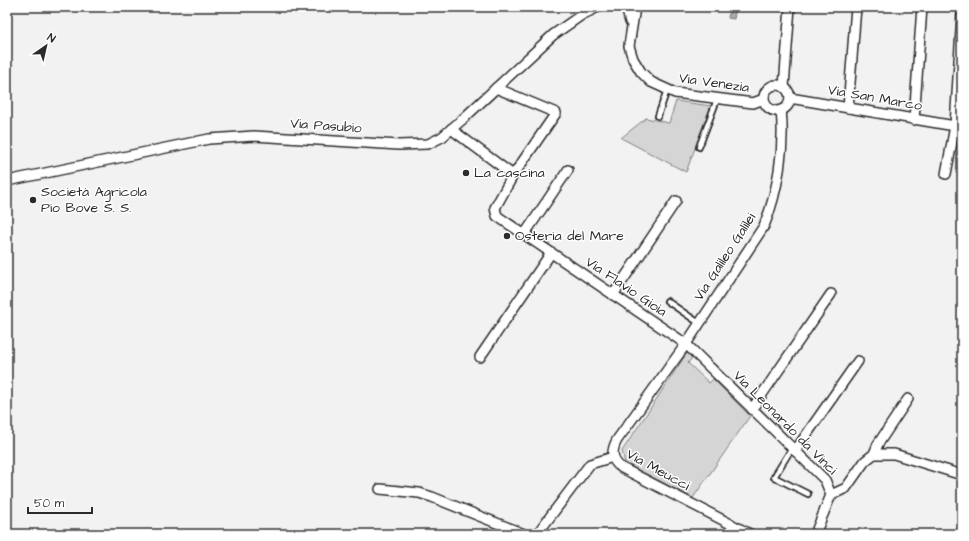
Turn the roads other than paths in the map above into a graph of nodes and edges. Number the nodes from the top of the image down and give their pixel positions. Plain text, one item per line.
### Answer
1 (598, 7) edge
2 (626, 7) edge
3 (635, 7) edge
4 (790, 7) edge
5 (856, 7) edge
6 (922, 7) edge
7 (962, 13) edge
8 (632, 27) junction
9 (784, 87) junction
10 (496, 88) junction
11 (667, 90) junction
12 (718, 97) junction
13 (790, 98) junction
14 (764, 99) junction
15 (848, 108) junction
16 (781, 110) junction
17 (658, 116) dead end
18 (914, 120) junction
19 (955, 126) junction
20 (451, 129) junction
21 (699, 147) dead end
22 (568, 170) dead end
23 (946, 174) dead end
24 (512, 177) junction
25 (7, 181) edge
26 (676, 201) dead end
27 (524, 235) junction
28 (551, 253) junction
29 (831, 294) dead end
30 (613, 295) junction
31 (667, 302) dead end
32 (699, 323) junction
33 (686, 344) junction
34 (480, 357) dead end
35 (858, 361) dead end
36 (908, 398) dead end
37 (752, 409) junction
38 (794, 449) junction
39 (874, 454) junction
40 (613, 457) junction
41 (962, 475) edge
42 (380, 489) dead end
43 (808, 494) dead end
44 (832, 494) junction
45 (524, 534) edge
46 (537, 534) edge
47 (750, 534) edge
48 (815, 534) edge

1 - 10 street, Via Pasubio
2 - 8 street, Via Venezia
3 - 8 street, Via Venezia
4 - 9 street
5 - 15 street
6 - 18 street
7 - 19 street
8 - 11 street, Via Venezia
9 - 13 street
9 - 14 street
10 - 20 street, Via Pasubio
10 - 24 street
11 - 12 street, Via Venezia
11 - 17 lane
12 - 14 street, Via Venezia
12 - 21 lane
13 - 15 street, Via San Marco
13 - 16 street
14 - 16 street
15 - 18 street, Via San Marco
16 - 32 street, Via Galileo Galilei
18 - 19 street, Via San Marco
19 - 23 street
20 - 24 street
20 - 25 street, Via Pasubio
22 - 27 street
24 - 27 street, Via Flavio Gioia
26 - 30 street
27 - 28 street, Via Flavio Gioia
28 - 30 street, Via Flavio Gioia
28 - 34 street
29 - 37 street
30 - 33 street, Via Flavio Gioia
31 - 32 lane
32 - 33 street, Via Galileo Galilei
33 - 37 street, Via Leonardo da Vinci
33 - 40 street, Via Meucci
35 - 38 street
36 - 39 street
37 - 38 street, Via Leonardo da Vinci
38 - 43 lane
38 - 44 street, Via Leonardo da Vinci
39 - 41 street
39 - 44 street
40 - 46 street
40 - 47 street, Via Meucci
42 - 45 street
44 - 48 street, Via Leonardo da Vinci

